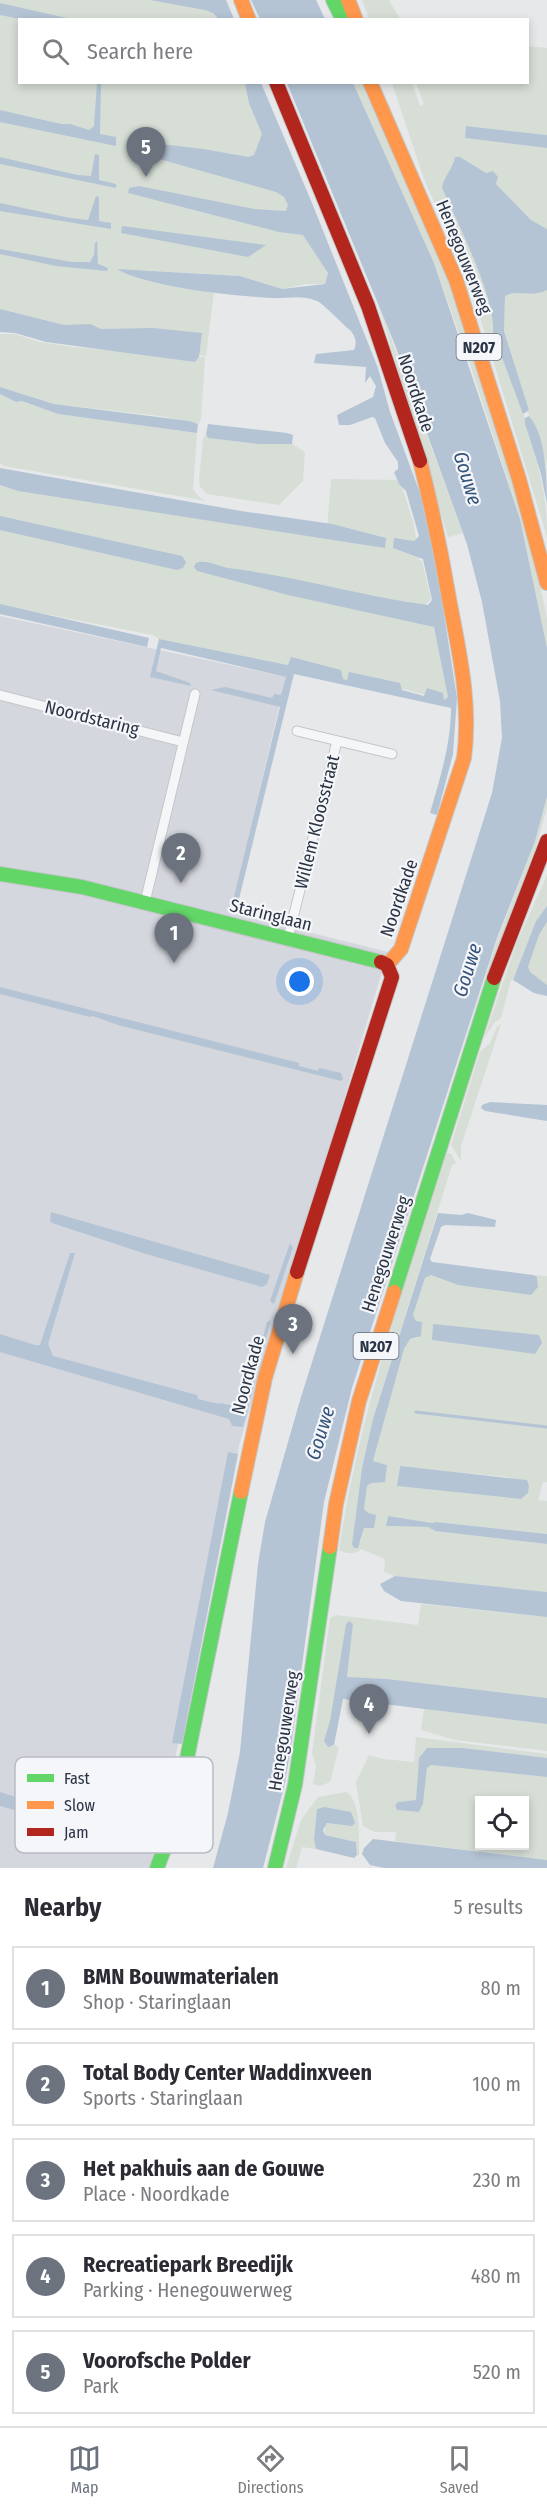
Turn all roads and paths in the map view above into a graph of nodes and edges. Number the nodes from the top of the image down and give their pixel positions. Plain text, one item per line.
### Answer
1 (241, 0) edge
2 (333, 0) edge
3 (348, 0) edge
4 (248, 18) edge
5 (342, 18) edge
6 (355, 18) edge
7 (277, 84) edge
8 (371, 84) edge
9 (380, 84) edge
10 (388, 120) junction
11 (547, 583) edge
12 (195, 694) dead end
13 (0, 695) edge
14 (297, 731) dead end
15 (337, 741) junction
16 (183, 742) junction
17 (392, 754) dead end
18 (547, 841) edge
19 (0, 874) edge
20 (145, 902) junction
21 (288, 938) junction
22 (387, 965) junction
23 (188, 1757) edge
24 (163, 1853) edge
25 (158, 1868) edge
26 (275, 1868) edge

1 - 4 street
2 - 5 street
3 - 6 street
7 - 22 street, Noordkade
8 - 10 street, Henegouwerweg / N207
9 - 10 street, Henegouwerweg / N207
10 - 11 street, Henegouwerweg / N207
12 - 16 street
13 - 16 street, Noordstaring
14 - 15 street
15 - 17 street
15 - 21 street, Willem Kloosstraat
16 - 20 street
18 - 26 street, Henegouwerweg / N207
19 - 20 street, Staringlaan
20 - 21 street, Staringlaan
21 - 22 street, Staringlaan
22 - 23 street, Noordkade
24 - 25 street, Noordkade

